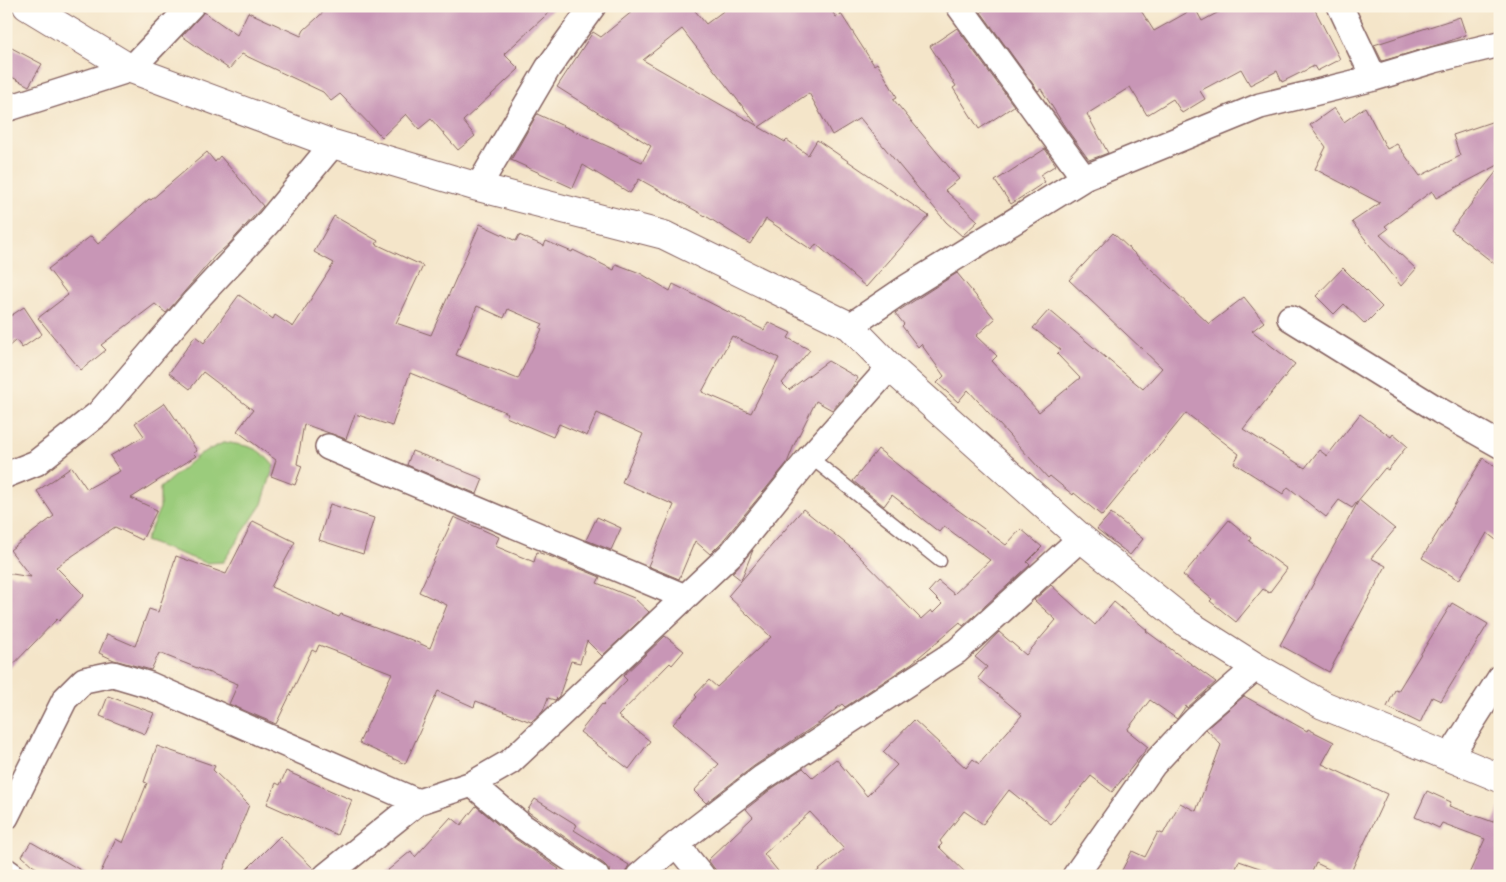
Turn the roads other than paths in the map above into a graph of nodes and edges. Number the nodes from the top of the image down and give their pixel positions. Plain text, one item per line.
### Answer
1 (27, 6) edge
2 (190, 6) edge
3 (594, 6) edge
4 (959, 6) edge
5 (1340, 6) edge
6 (1500, 44) edge
7 (131, 69) junction
8 (1374, 78) junction
9 (6, 108) edge
10 (333, 144) junction
11 (1084, 178) junction
12 (478, 187) junction
13 (1290, 318) dead end
14 (850, 326) junction
15 (890, 367) junction
16 (1500, 445) edge
17 (328, 447) dead end
18 (810, 457) junction
19 (6, 475) edge
20 (1081, 538) junction
21 (940, 561) dead end
22 (685, 597) junction
23 (1256, 667) junction
24 (1500, 678) edge
25 (1449, 758) junction
26 (1500, 778) edge
27 (472, 784) junction
28 (418, 802) junction
29 (6, 817) edge
30 (676, 844) junction
31 (6, 872) edge
32 (13, 876) edge
33 (326, 876) edge
34 (596, 876) edge
35 (639, 876) edge
36 (702, 876) edge
37 (1075, 876) edge

1 - 7 street
2 - 7 street
3 - 12 street
4 - 11 street
5 - 8 street
6 - 8 street
7 - 9 street
7 - 10 street
8 - 11 street
10 - 12 street
10 - 19 street
11 - 14 street
12 - 14 street
13 - 16 street
14 - 15 street
15 - 18 street
15 - 20 street
17 - 22 street
18 - 21 lane
18 - 22 street
20 - 23 street
20 - 30 street
22 - 27 street
23 - 25 street
23 - 37 street
24 - 25 street
25 - 26 street
27 - 28 street
27 - 34 street
28 - 29 street
28 - 33 street
30 - 35 street
30 - 36 street
31 - 32 street

